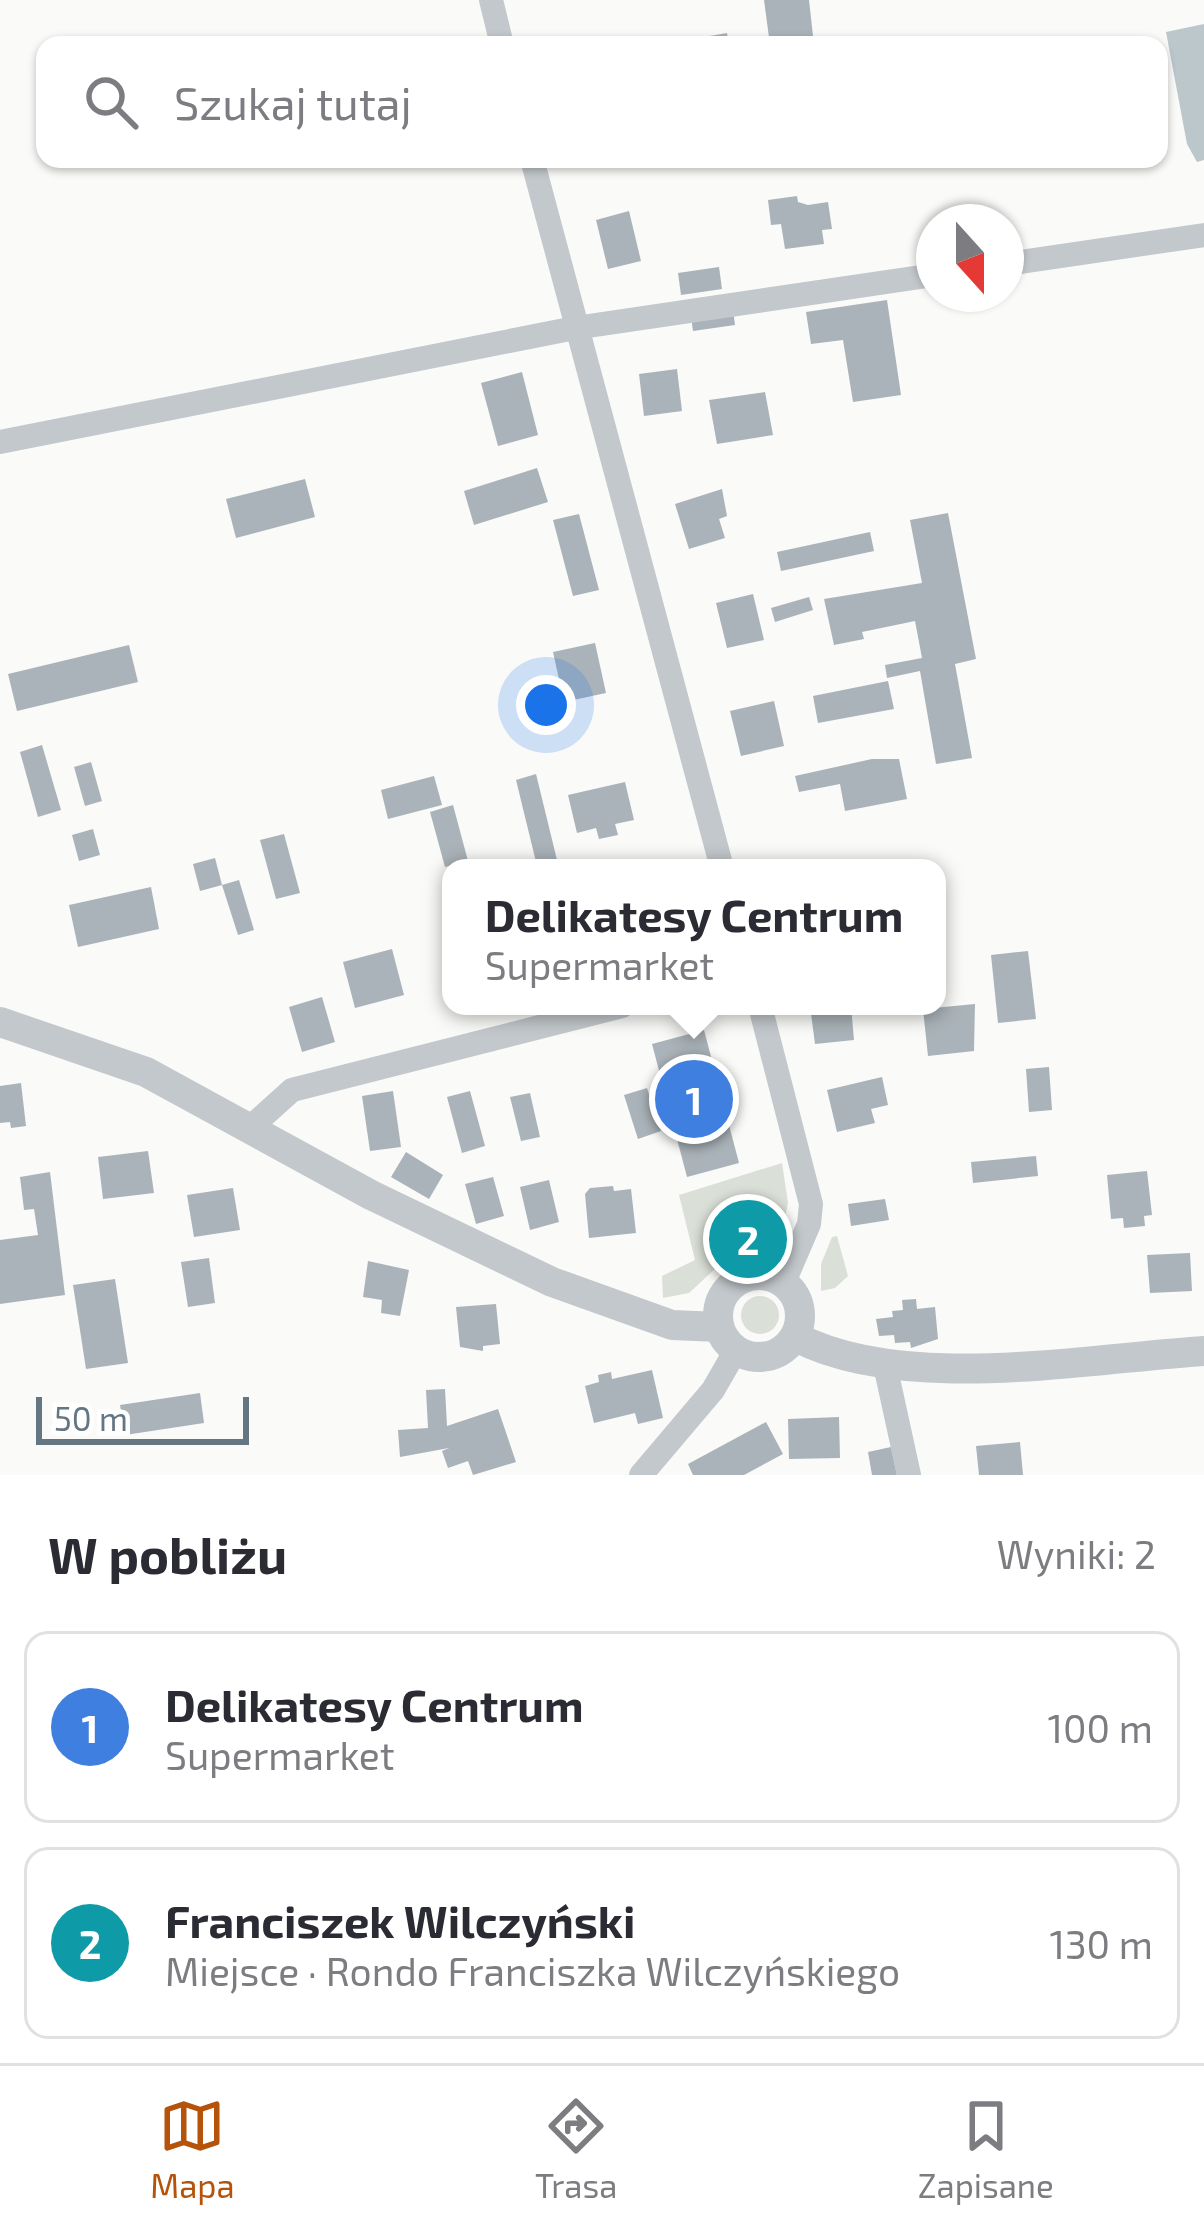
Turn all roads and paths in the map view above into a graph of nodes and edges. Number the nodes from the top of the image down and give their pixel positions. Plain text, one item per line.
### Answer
1 (491, 0) edge
2 (500, 36) edge
3 (534, 168) edge
4 (1204, 235) edge
5 (1024, 261) edge
6 (916, 278) edge
7 (575, 328) junction
8 (0, 442) edge
9 (720, 859) edge
10 (587, 1015) edge
11 (762, 1015) edge
12 (0, 1022) edge
13 (252, 1126) junction
14 (784, 1282) junction
15 (796, 1337) junction
16 (728, 1338) junction
17 (1204, 1352) edge
18 (884, 1365) junction
19 (641, 1475) edge
20 (909, 1475) edge

1 - 2 street
3 - 7 street
4 - 5 street
6 - 7 street
7 - 8 street
7 - 9 street
10 - 13 street
11 - 14 street
12 - 13 street
13 - 16 street
14 - 15 street
14 - 16 street
15 - 16 street
15 - 18 street
16 - 19 street
17 - 18 street
18 - 20 street

